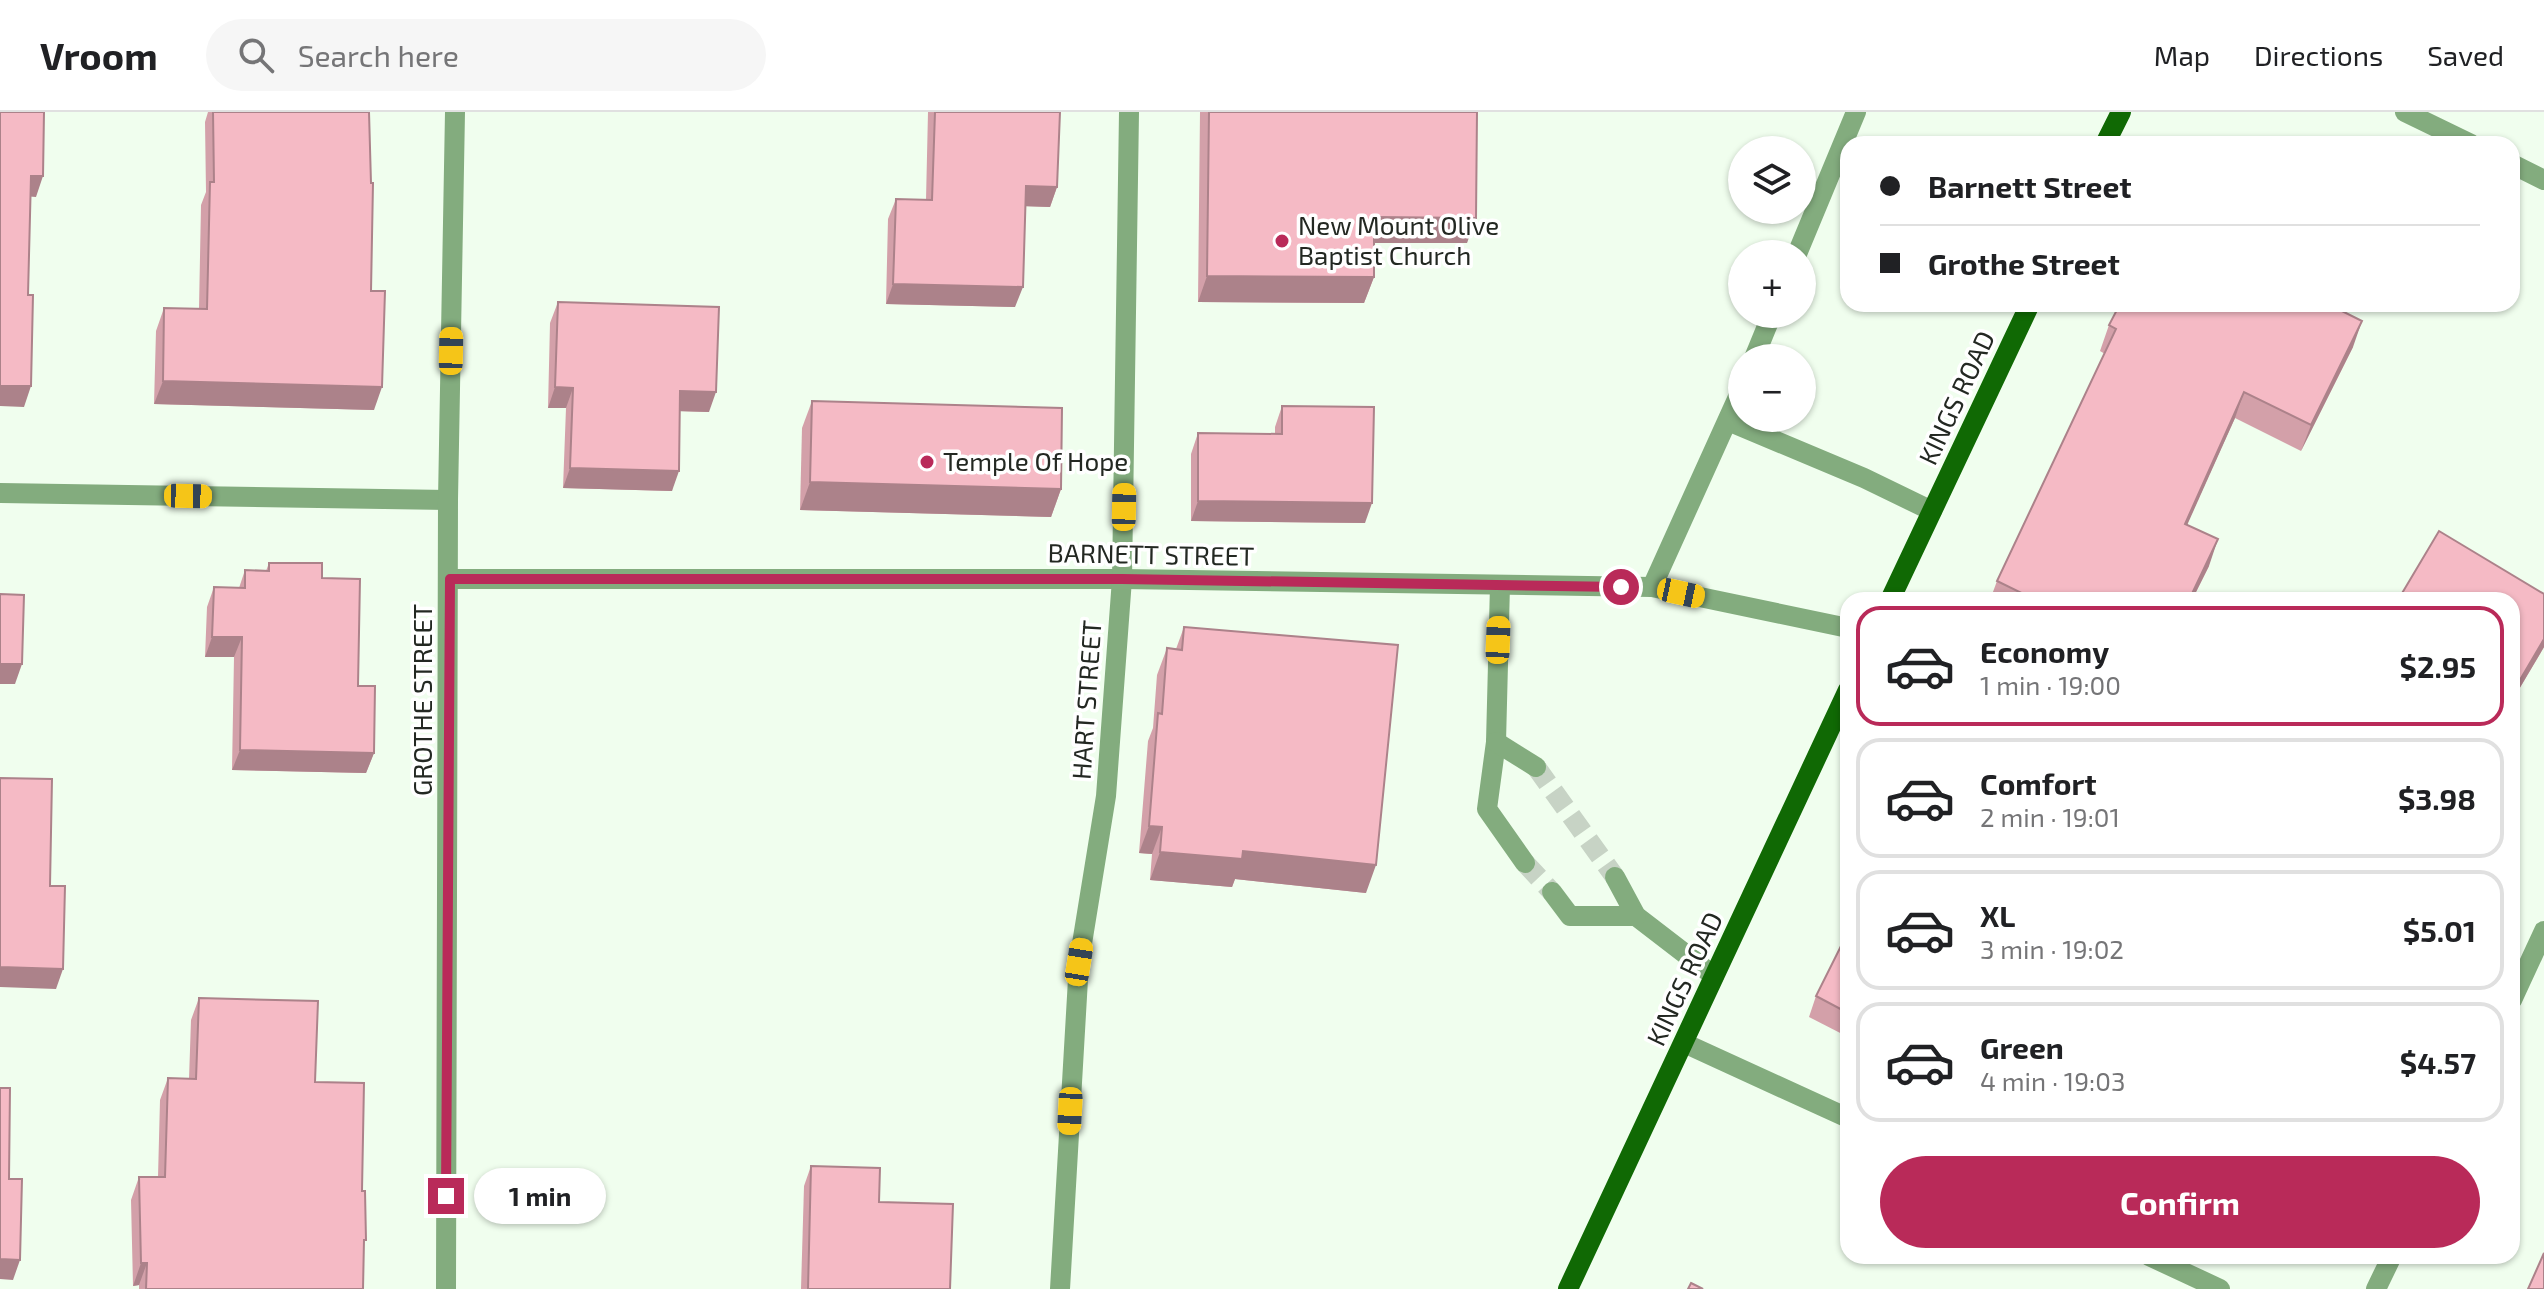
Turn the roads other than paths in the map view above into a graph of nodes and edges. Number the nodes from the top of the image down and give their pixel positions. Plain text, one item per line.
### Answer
1 (455, 112) edge
2 (1129, 112) edge
3 (1856, 112) edge
4 (2121, 112) edge
5 (2405, 112) edge
6 (1846, 136) edge
7 (2109, 136) edge
8 (2454, 136) edge
9 (1840, 151) edge
10 (2520, 168) edge
11 (2544, 180) edge
12 (1803, 240) edge
13 (2026, 312) edge
14 (1728, 421) edge
15 (1754, 432) edge
16 (0, 493) edge
17 (448, 500) junction
18 (1932, 511) junction
19 (450, 579) junction
20 (1122, 579) junction
21 (1500, 585) junction
22 (1652, 587) junction
23 (1894, 592) edge
24 (1840, 626) edge
25 (1840, 707) edge
26 (1496, 742) junction
27 (1536, 767) tunnel mouth
28 (1525, 863) tunnel mouth
29 (1615, 877) tunnel mouth
30 (1552, 892) tunnel mouth
31 (1636, 916) junction
32 (2544, 931) edge
33 (1714, 976) junction
34 (2520, 983) edge
35 (1684, 1043) junction
36 (1840, 1114) edge
37 (2166, 1264) edge
38 (2388, 1264) edge
39 (446, 1289) edge
40 (1060, 1289) edge
41 (1568, 1289) edge
42 (2220, 1289) edge
43 (2376, 1289) edge

1 - 17 street, GROTHE STREET
2 - 20 street, HART STREET
3 - 6 street
4 - 7 main road
5 - 8 street
9 - 12 street
10 - 11 street
13 - 18 main road, KINGS ROAD
14 - 22 street
15 - 18 street
16 - 17 street
17 - 19 street, GROTHE STREET
18 - 23 main road, KINGS ROAD
19 - 20 street, BARNETT STREET
19 - 39 street, GROTHE STREET
20 - 21 street, BARNETT STREET
20 - 40 street, HART STREET
21 - 22 street, BARNETT STREET
21 - 26 street
22 - 24 street, BARNETT STREET
25 - 33 main road, KINGS ROAD
26 - 27 street
26 - 28 street
29 - 31 street
30 - 31 street
31 - 33 street
32 - 34 street
33 - 35 main road, KINGS ROAD
35 - 36 street
35 - 41 main road, KINGS ROAD
37 - 42 street
38 - 43 street

